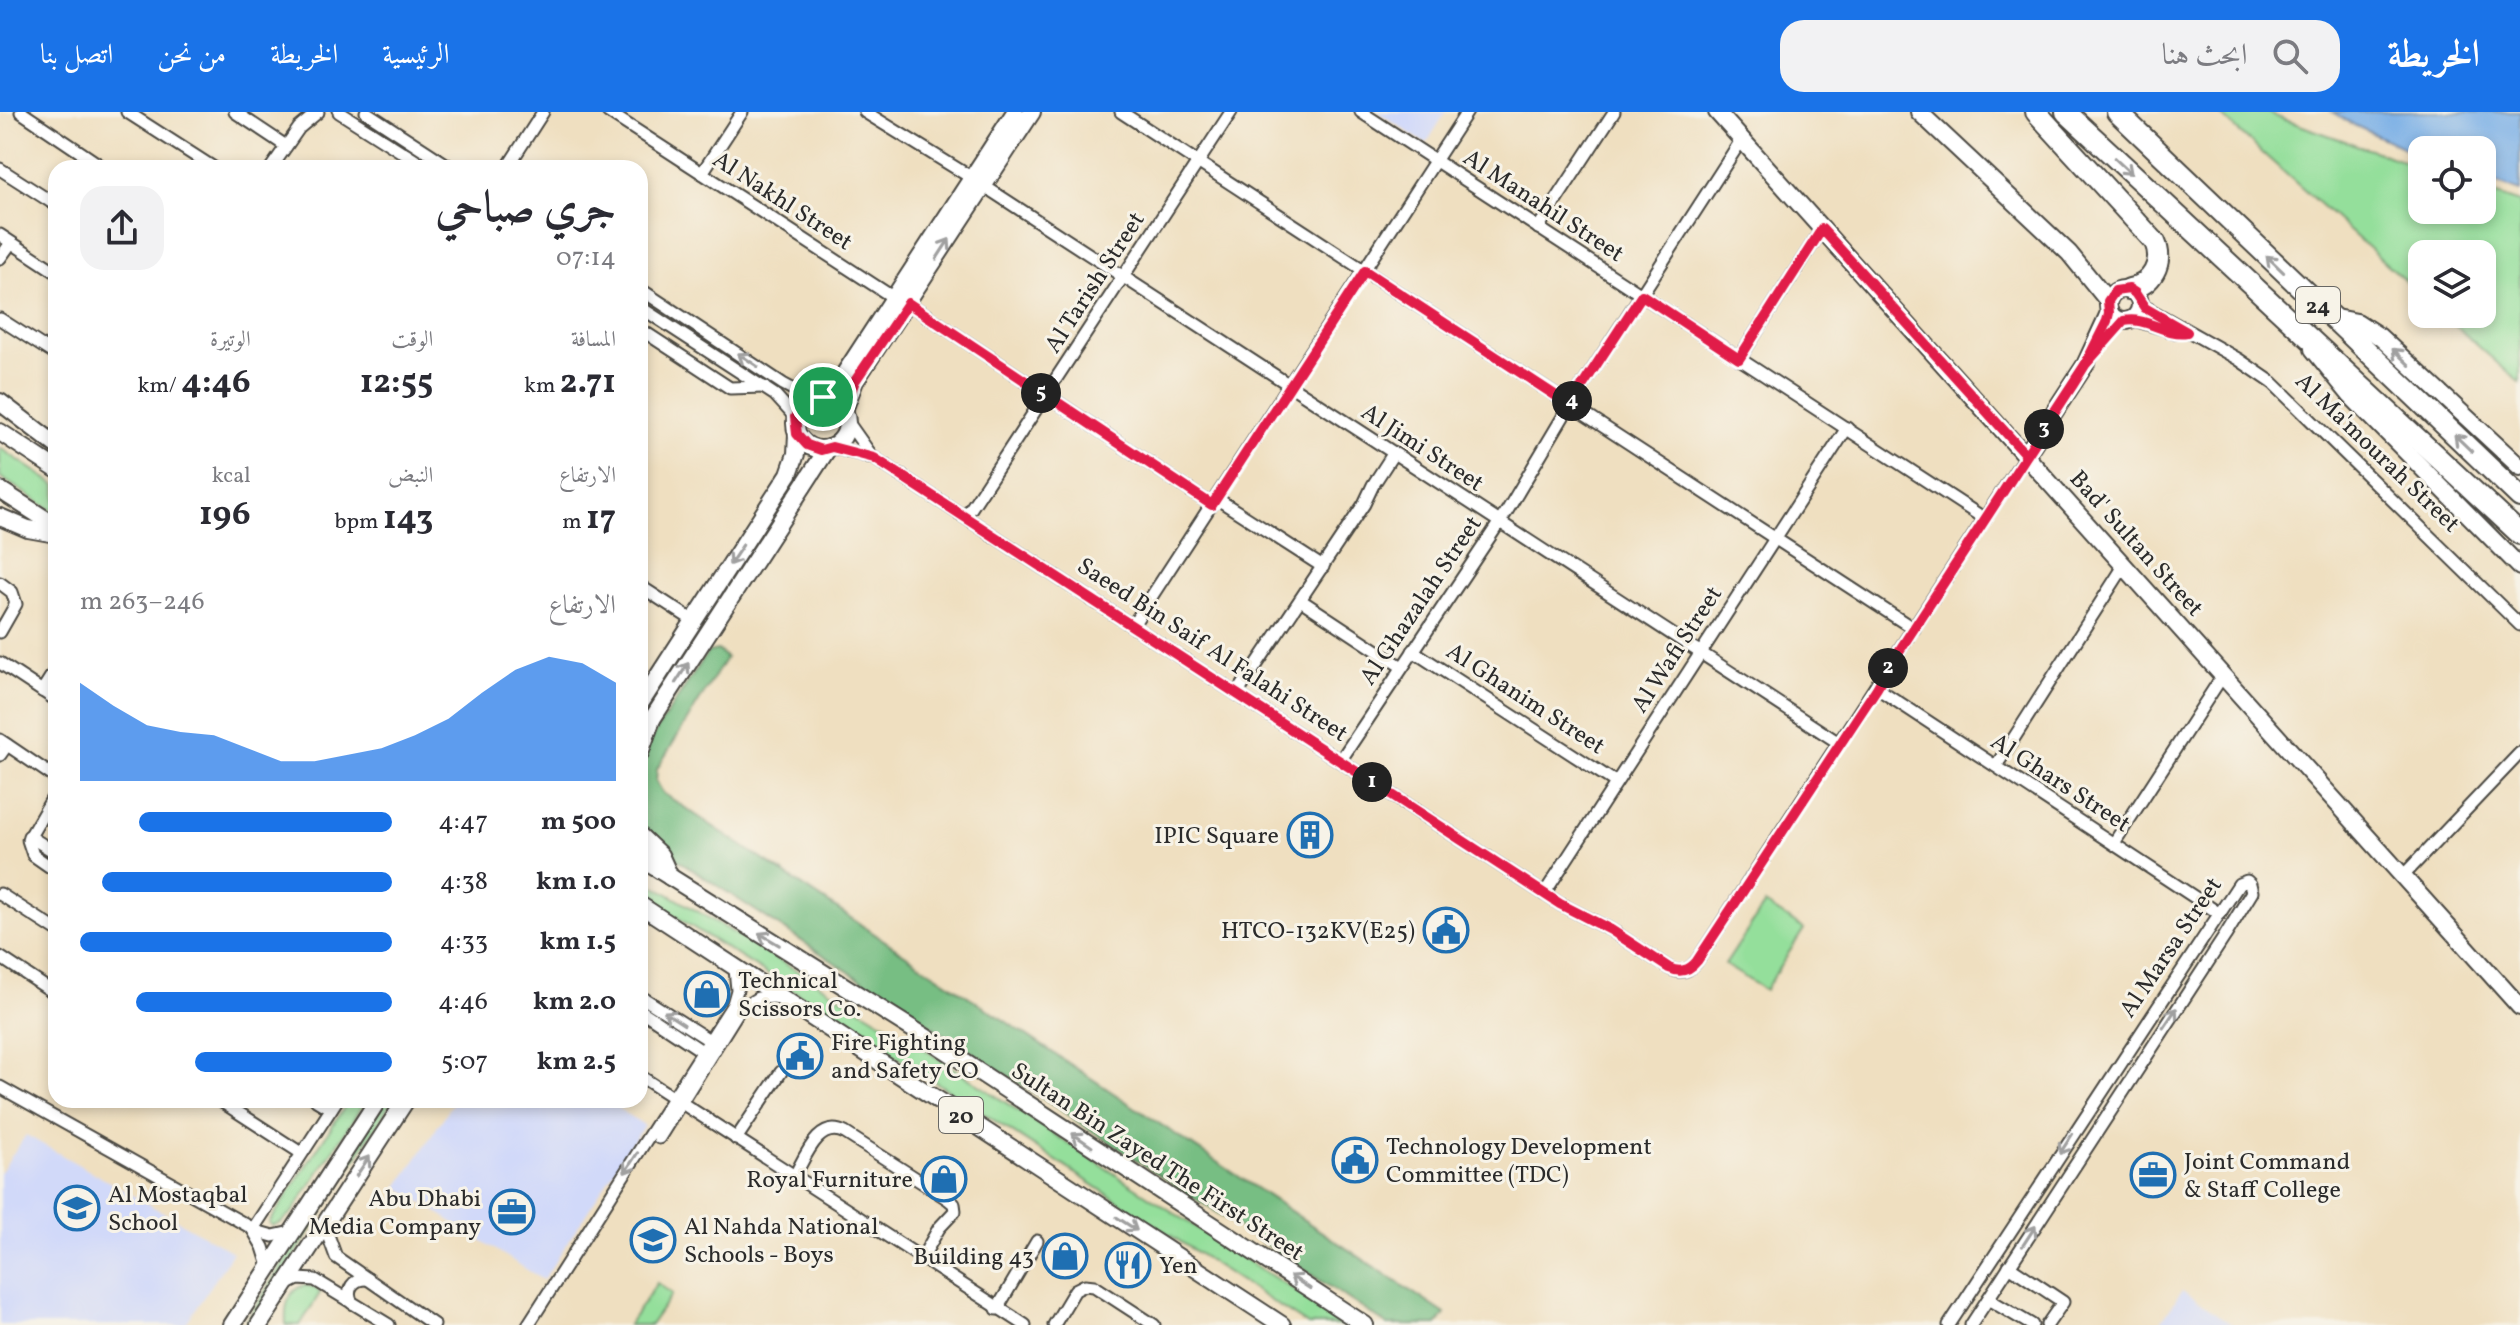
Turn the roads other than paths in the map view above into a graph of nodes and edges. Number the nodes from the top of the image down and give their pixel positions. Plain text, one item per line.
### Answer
1 (21, 112) edge
2 (127, 112) edge
3 (235, 112) edge
4 (301, 112) edge
5 (318, 112) edge
6 (339, 112) edge
7 (366, 112) edge
8 (543, 112) edge
9 (608, 112) edge
10 (742, 112) edge
11 (865, 112) edge
12 (1015, 112) edge
13 (1032, 112) edge
14 (1121, 112) edge
15 (1231, 112) edge
16 (1361, 112) edge
17 (1467, 112) edge
18 (1717, 112) edge
19 (1919, 112) edge
20 (2036, 112) edge
21 (2066, 112) edge
22 (2117, 112) edge
23 (1610, 113) edge
24 (294, 134) junction
25 (1742, 139) junction
26 (286, 146) junction
27 (92, 160) edge
28 (202, 160) edge
29 (276, 160) edge
30 (414, 160) edge
31 (440, 160) edge
32 (512, 160) edge
33 (1436, 161) junction
34 (1198, 162) junction
35 (0, 169) edge
36 (702, 173) junction
37 (978, 182) junction
38 (48, 200) edge
39 (1538, 228) junction
40 (1822, 229) junction
41 (0, 235) edge
42 (11, 243) junction
43 (2069, 253) junction
44 (0, 258) edge
45 (48, 267) edge
46 (1365, 271) junction
47 (1123, 277) junction
48 (648, 294) edge
49 (2130, 294) junction
50 (1642, 295) junction
51 (901, 300) junction
52 (648, 312) edge
53 (2118, 314) junction
54 (2330, 317) junction
55 (0, 319) edge
56 (2187, 332) junction
57 (648, 334) edge
58 (2307, 337) junction
59 (48, 350) edge
60 (1739, 359) junction
61 (1289, 386) junction
62 (764, 387) junction
63 (1046, 396) junction
64 (819, 397) junction
65 (0, 402) edge
66 (1570, 405) junction
67 (846, 416) junction
68 (795, 417) junction
69 (1847, 428) junction
70 (0, 432) edge
71 (797, 434) junction
72 (48, 439) edge
73 (830, 448) junction
74 (1393, 454) junction
75 (2026, 455) junction
76 (874, 458) junction
77 (48, 464) edge
78 (2520, 467) edge
79 (0, 490) edge
80 (2520, 497) edge
81 (1214, 502) junction
82 (966, 516) junction
83 (0, 517) edge
84 (1985, 519) junction
85 (48, 521) edge
86 (1499, 523) junction
87 (48, 533) edge
88 (2520, 534) edge
89 (1776, 539) junction
90 (2124, 566) junction
91 (1323, 567) junction
92 (2520, 567) edge
93 (0, 583) edge
94 (648, 591) edge
95 (1302, 601) junction
96 (694, 621) junction
97 (1133, 625) junction
98 (2520, 625) edge
99 (1914, 629) junction
100 (0, 632) edge
101 (1413, 651) junction
102 (1699, 654) junction
103 (0, 663) edge
104 (1402, 667) junction
105 (2223, 675) junction
106 (48, 682) edge
107 (1877, 688) junction
108 (42, 691) junction
109 (648, 692) edge
110 (1237, 694) junction
111 (48, 695) edge
112 (652, 719) junction
113 (648, 726) edge
114 (648, 730) edge
115 (1839, 743) junction
116 (2, 747) edge
117 (2520, 753) edge
118 (1340, 761) junction
119 (1996, 766) junction
120 (48, 773) edge
121 (1615, 782) junction
122 (48, 805) edge
123 (29, 836) junction
124 (2114, 843) junction
125 (648, 844) edge
126 (48, 848) edge
127 (648, 864) edge
128 (48, 865) edge
129 (2402, 877) junction
130 (670, 879) junction
131 (0, 894) edge
132 (1544, 894) junction
133 (648, 911) edge
134 (2220, 914) junction
135 (48, 925) edge
136 (0, 957) edge
137 (735, 969) junction
138 (48, 989) edge
139 (781, 998) junction
140 (648, 1002) edge
141 (2520, 1007) edge
142 (648, 1014) edge
143 (706, 1046) junction
144 (781, 1072) dead end
145 (648, 1081) edge
146 (0, 1087) edge
147 (678, 1100) junction
148 (231, 1108) edge
149 (332, 1108) edge
150 (373, 1108) edge
151 (401, 1108) edge
152 (2083, 1117) junction
153 (659, 1138) dead end
154 (736, 1139) junction
155 (301, 1153) junction
156 (2074, 1167) junction
157 (794, 1177) junction
158 (324, 1224) junction
159 (253, 1229) junction
160 (292, 1232) junction
161 (1037, 1241) dead end
162 (921, 1260) junction
163 (269, 1266) junction
164 (2009, 1266) junction
165 (368, 1279) junction
166 (284, 1287) junction
167 (1988, 1299) junction
168 (352, 1303) junction
169 (997, 1309) junction
170 (232, 1325) edge
171 (259, 1325) edge
172 (389, 1325) edge
173 (434, 1325) edge
174 (528, 1325) edge
175 (1025, 1325) edge
176 (1054, 1325) edge
177 (1154, 1325) edge
178 (1282, 1325) edge
179 (1365, 1325) edge
180 (1949, 1325) edge
181 (1971, 1325) edge
182 (2032, 1325) edge
183 (2047, 1325) edge

1 - 27 street
2 - 28 street
3 - 26 street
4 - 24 street
5 - 24 street
6 - 30 street
7 - 31 street
8 - 32 street
9 - 36 street, Al Nakhl Street
10 - 36 street
11 - 37 street, Al Jimi Street
12 - 37 main road
13 - 37 main road
14 - 34 street
15 - 34 street, Al Tarish Street
16 - 33 street, Al Manahil Street
17 - 33 street
18 - 25 main road, Bad' Sultan Street
19 - 43 main road, Al Ma'mourah Street
20 - 49 highway
21 -> 58 highway, 24
54 -> 22 highway, 24
23 - 39 street
24 - 26 street
25 - 40 main road, Bad' Sultan Street
25 - 50 street, Al Ghazalah Street
26 - 29 street
33 - 39 street, Al Manahil Street
33 - 46 street
34 - 46 street
34 - 47 street, Al Tarish Street
35 - 38 street
36 - 51 street, Al Nakhl Street
37 - 47 street, Al Jimi Street
37 - 51 main road
39 - 50 street, Al Manahil Street
40 - 60 street
40 - 75 main road, Bad' Sultan Street
41 - 42 street
42 - 44 street
42 - 45 street
43 - 49 main road, Al Ma'mourah Street
43 - 53 main road, Al Ma'mourah Street
46 - 61 street
46 - 66 street
47 - 61 street, Al Jimi Street
47 - 63 street, Al Tarish Street
64 -> 48 street
49 - 53 main road
49 - 53 main road
49 - 56 street, Al Ma'mourah Street
50 - 60 street, Al Manahil Street
50 - 66 street, Al Ghazalah Street
51 - 63 street, Al Nakhl Street
51 - 64 main road
51 - 67 main road
52 - 62 street
53 - 56 street, Al Ma'mourah Street
53 - 75 main road, Saeed Bin Saif Al Falahi Street
78 -> 54 main road
80 -> 54 highway, 24
55 - 59 street
56 - 98 street, Al Ma'mourah Street
57 - 62 street
58 - 88 highway, 24
58 - 92 main road
60 - 69 street, Al Manahil Street
61 - 74 street, Al Jimi Street
61 - 81 street
62 - 68 street
63 - 81 street, Al Nakhl Street
63 - 82 street, Al Tarish Street
64 - 67 main road
64 - 68 main road
65 - 72 main road
66 - 86 street, Al Ghazalah Street
66 - 89 street
67 - 73 main road
67 - 76 street, Saeed Bin Saif Al Falahi Street
68 - 71 main road
69 - 84 street, Al Manahil Street
69 - 89 street, Al Wafi Street
70 - 77 main road
71 - 73 main road
71 -> 96 main road
73 - 76 street, Saeed Bin Saif Al Falahi Street
112 -> 73 main road
74 - 86 street, Al Jimi Street
74 - 91 street
75 - 84 street, Saeed Bin Saif Al Falahi Street
75 - 90 main road, Bad' Sultan Street
76 - 82 street, Saeed Bin Saif Al Falahi Street
79 - 85 main road
81 - 91 street, Al Nakhl Street
81 - 97 street
82 - 97 street, Saeed Bin Saif Al Falahi Street
83 - 87 main road
84 - 99 street, Saeed Bin Saif Al Falahi Street
86 - 101 street, Al Ghazalah Street
86 - 102 street, Al Jimi Street
89 - 99 street
89 - 102 street, Al Wafi Street
90 - 105 main road, Bad' Sultan Street
90 - 119 street
91 - 95 street
93 - 100 street
94 - 96 street
95 - 104 street
95 - 110 street
96 - 109 main road
97 - 110 street, Saeed Bin Saif Al Falahi Street
99 - 107 street, Saeed Bin Saif Al Falahi Street
101 - 104 street, Al Ghazalah Street
101 - 121 street, Al Ghanim Street
102 - 115 street, Al Jimi Street
102 - 121 street, Al Wafi Street
103 - 108 street
104 - 118 street, Al Ghazalah Street
105 - 124 street
105 - 129 main road, Bad' Sultan Street
106 - 108 street
107 - 115 street, Saeed Bin Saif Al Falahi Street
107 - 119 street, Al Ghars Street
108 - 111 street
110 - 118 street, Saeed Bin Saif Al Falahi Street
112 - 113 main road
112 - 114 main road
115 - 132 street, Saeed Bin Saif Al Falahi Street
116 - 120 street
117 - 129 street
118 - 132 street, Saeed Bin Saif Al Falahi Street
119 - 124 street, Al Ghars Street
121 - 132 street, Al Wafi Street
122 - 123 street
123 - 126 street
123 - 128 street
124 - 134 street, Al Ghars Street
125 - 130 main road
127 - 130 main road, Sultan Bin Zayed The First Street / 20
129 - 141 main road, Bad' Sultan Street
179 -> 130 main road, Sultan Bin Zayed The First Street / 20
131 - 135 street
133 - 137 main road, 20
134 - 152 street, Al Marsa Street
156 -> 134 street, Al Marsa Street
136 - 138 street
137 - 139 main road, 20
137 - 143 street
139 - 147 street
139 -> 178 main road, 20
143 -> 140 street
142 - 143 street
143 - 147 street
144 - 154 street
145 - 147 street
146 - 159 street
147 - 153 street
147 - 154 street
147 -> 174 street
148 - 155 street
149 - 155 street
150 - 160 main road
158 -> 151 main road
152 - 156 street
152 -> 180 street, Al Marsa Street
154 - 157 street
155 - 159 street
164 -> 156 street, Al Marsa Street
157 - 162 street
157 - 162 street
158 - 165 street
158 - 166 main road
159 - 160 street
159 - 163 street
160 - 163 main road
161 - 169 street
162 - 169 street
163 - 170 main road
164 - 167 street, Al Marsa Street
164 - 183 street
165 - 168 street
165 - 173 street
166 - 168 street
166 - 171 main road
167 - 181 street, Al Marsa Street
167 - 182 street
168 - 172 street
169 - 175 street
176 - 177 street

